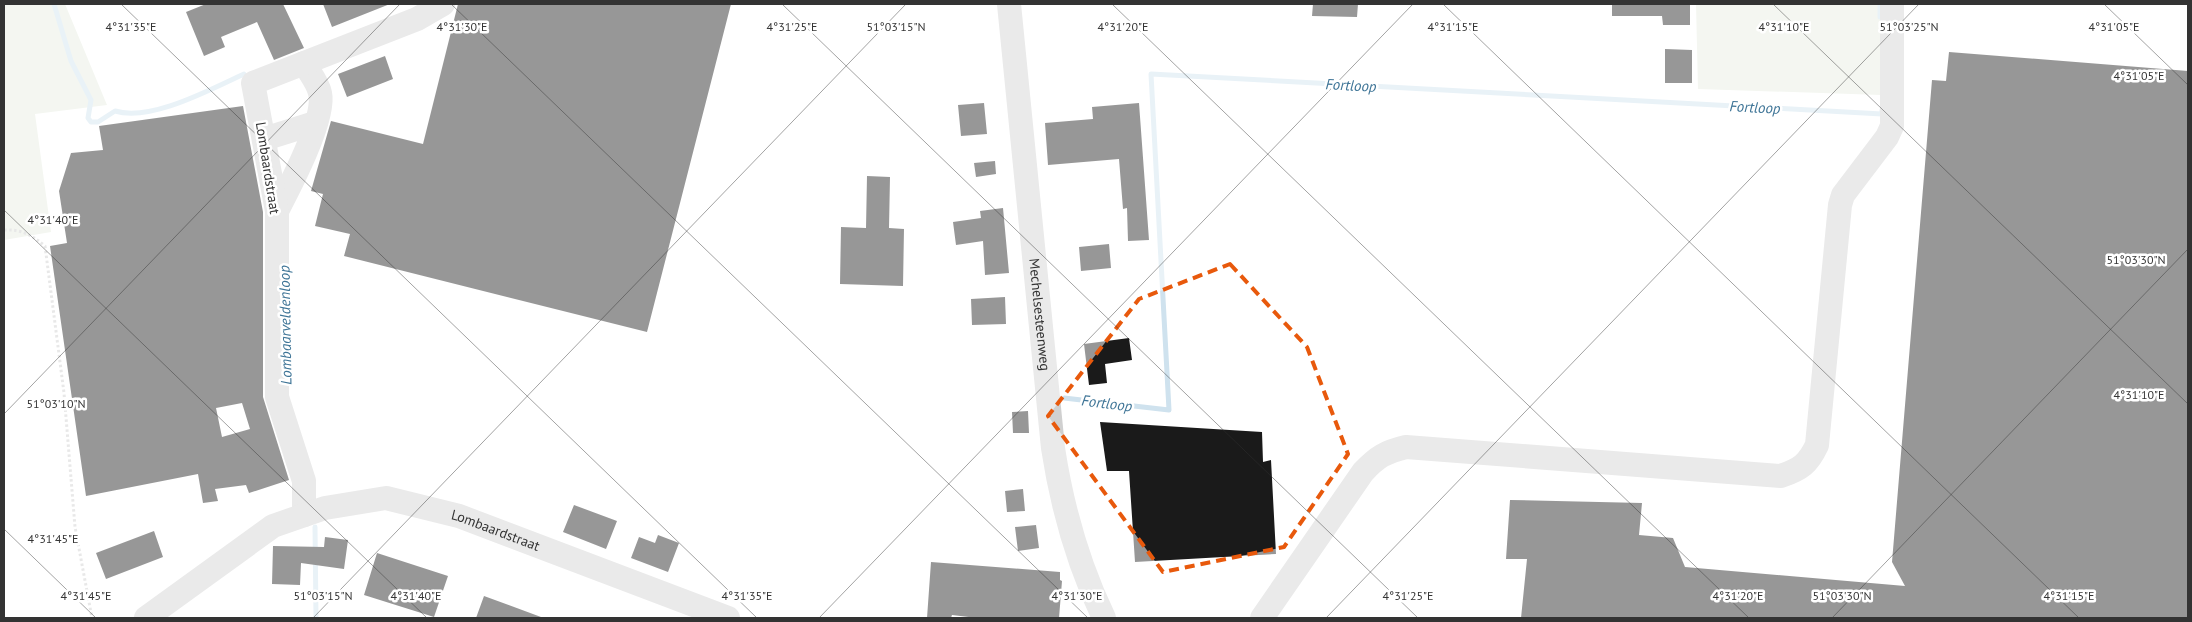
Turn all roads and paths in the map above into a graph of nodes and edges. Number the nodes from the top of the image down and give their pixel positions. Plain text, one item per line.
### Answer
1 (443, 4) edge
2 (1009, 4) edge
3 (1892, 4) edge
4 (304, 63) junction
5 (316, 123) junction
6 (264, 139) junction
7 (277, 211) junction
8 (4, 230) edge
9 (304, 515) junction
10 (677, 609) edge
11 (92, 618) edge
12 (146, 618) edge
13 (728, 618) edge
14 (1104, 618) edge
15 (1262, 618) edge

1 - 4 street, Lombaardstraat
2 - 14 street, Mechelsesteenweg
3 - 15 street
4 - 5 street
4 - 6 street, Lombaardstraat
5 - 6 street
5 - 7 street
6 - 7 street, Lombaardstraat
7 - 9 street, Lombaardstraat
8 - 11 path
9 - 10 street, Lombaardstraat
9 - 12 street, Lombaardstraat
10 - 13 street, Lombaardstraat

